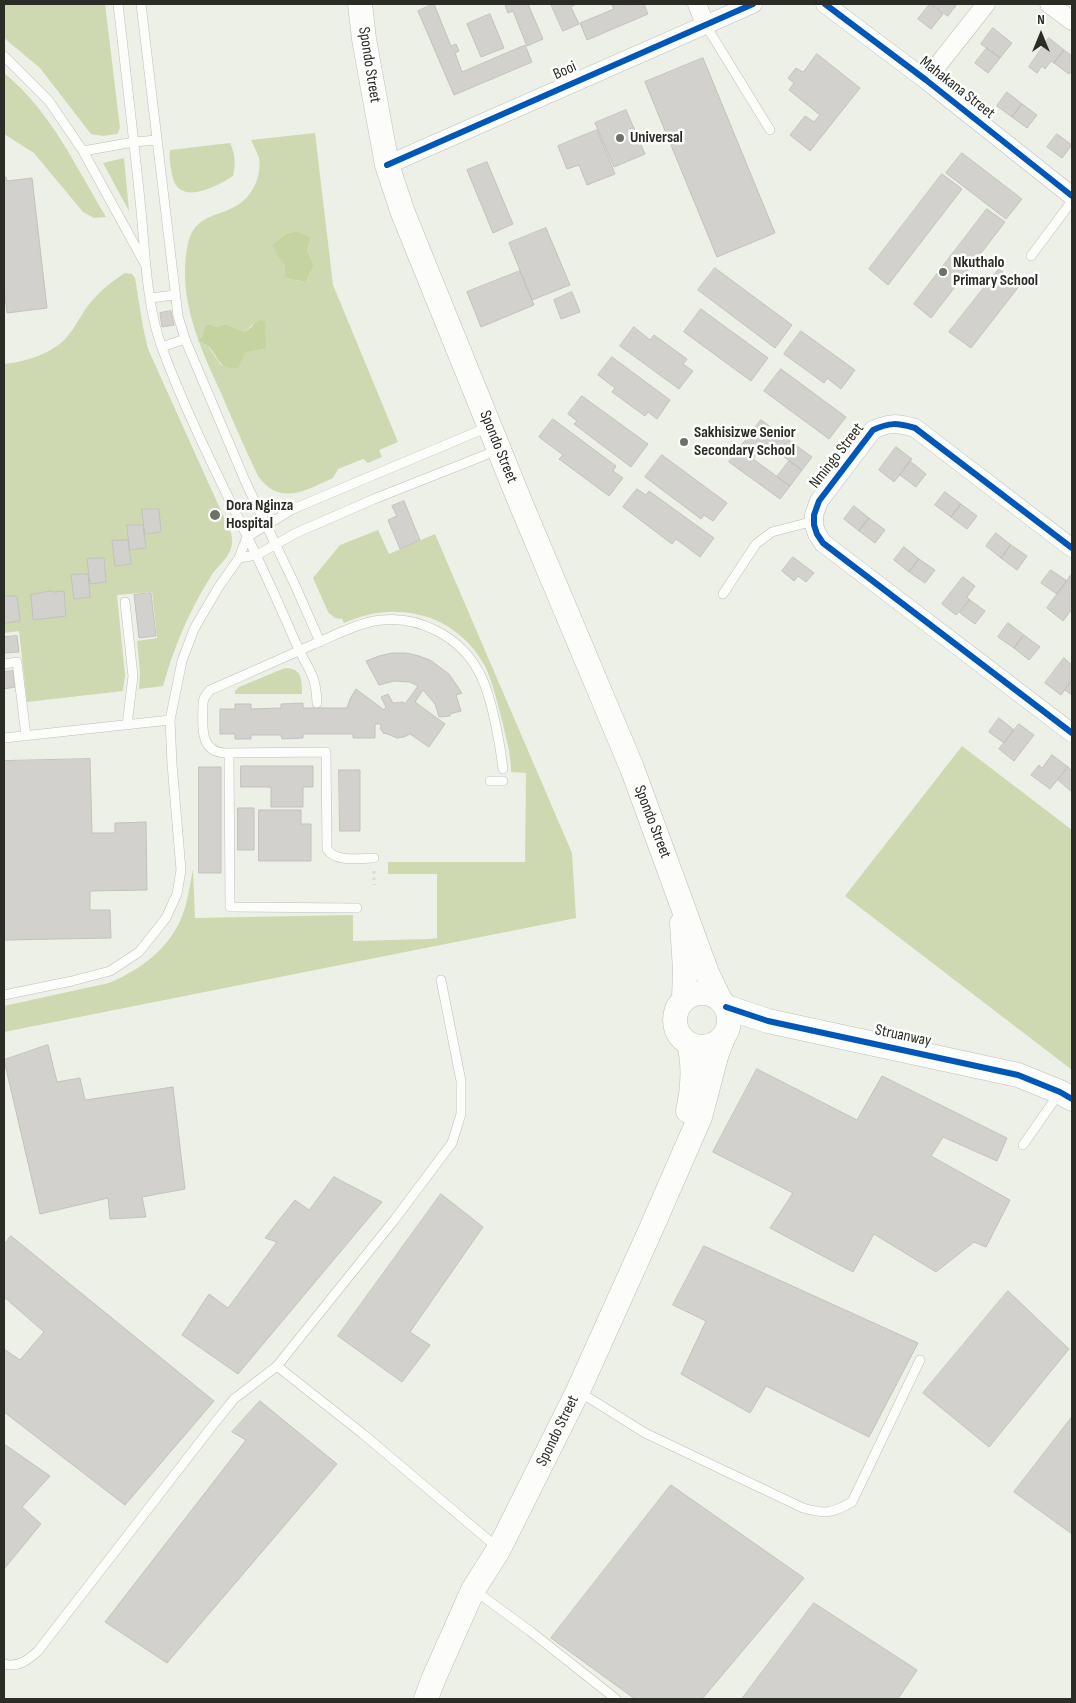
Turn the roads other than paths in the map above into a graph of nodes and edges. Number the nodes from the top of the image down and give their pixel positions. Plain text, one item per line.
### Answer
1 (118, 4) edge
2 (141, 4) edge
3 (360, 4) edge
4 (697, 4) edge
5 (753, 4) edge
6 (824, 4) edge
7 (986, 4) edge
8 (1049, 4) edge
9 (1072, 21) edge
10 (706, 24) junction
11 (4, 56) edge
12 (926, 80) junction
13 (770, 130) dead end
14 (157, 140) junction
15 (134, 142) junction
16 (83, 152) junction
17 (387, 165) junction
18 (1072, 196) edge
19 (1072, 201) edge
20 (1031, 256) dead end
21 (147, 266) junction
22 (175, 295) junction
23 (151, 298) junction
24 (185, 339) junction
25 (162, 347) junction
26 (489, 426) junction
27 (499, 450) junction
28 (814, 521) junction
29 (267, 525) junction
30 (247, 536) junction
31 (276, 544) junction
32 (1072, 548) edge
33 (257, 554) junction
34 (239, 558) junction
35 (723, 594) dead end
36 (125, 602) dead end
37 (320, 642) junction
38 (300, 651) junction
39 (4, 664) edge
40 (317, 703) dead end
41 (170, 720) junction
42 (127, 725) junction
43 (1072, 733) edge
44 (26, 736) junction
45 (4, 738) edge
46 (229, 753) junction
47 (503, 769) dead end
48 (490, 782) dead end
49 (503, 782) dead end
50 (374, 858) dead end
51 (674, 880) junction
52 (357, 908) dead end
53 (441, 980) dead end
54 (4, 994) edge
55 (684, 999) junction
56 (724, 1018) junction
57 (689, 1044) junction
58 (1066, 1095) edge
59 (1023, 1145) dead end
60 (674, 1176) junction
61 (920, 1360) dead end
62 (277, 1366) junction
63 (578, 1391) junction
64 (499, 1549) junction
65 (473, 1590) junction
66 (4, 1664) edge
67 (426, 1693) edge
68 (616, 1699) edge

1 - 15 lane
2 - 14 lane
3 - 17 main road, Spondo Street
4 - 10 street
5 - 10 street, Booi
6 - 12 street, Mahakana Street
7 - 12 street
8 - 9 street
10 - 13 lane
10 - 17 street, Booi
11 - 16 lane
12 - 18 street, Mahakana Street
14 - 15 lane
14 - 22 lane
15 - 16 lane
15 - 21 lane
16 - 21 lane
17 - 26 main road, Spondo Street
19 - 20 lane
21 - 23 lane
22 - 23 lane
22 - 24 lane
23 - 25 lane
24 - 25 lane
24 - 29 lane
25 - 30 lane
26 - 27 main road, Spondo Street
26 - 29 lane
27 - 31 lane
27 - 51 main road, Spondo Street
28 - 32 street, Nmingo Street
28 - 35 lane
28 - 43 street
29 - 30 lane
29 - 31 lane
30 - 33 lane
30 - 34 lane
31 - 33 lane
31 - 37 lane
33 - 34 lane
33 - 38 lane
34 - 41 lane
36 - 42 lane
37 - 38 lane
37 - 47 lane
38 - 40 lane
38 - 46 lane
39 - 44 lane
41 - 42 lane
41 - 54 lane
42 - 44 lane
44 - 45 lane
46 - 50 lane
46 - 52 lane
48 - 49 lane
51 - 55 main road, Spondo Street
51 - 56 main road, Spondo Street
53 - 62 lane
55 - 56 main road
55 - 57 main road
56 - 57 main road
56 - 58 main road, Struanway
56 - 60 main road, Spondo Street
57 - 60 main road, Spondo Street
58 - 59 lane
60 - 63 main road, Spondo Street
61 - 63 lane
62 - 64 lane
62 - 66 lane
63 - 64 main road, Spondo Street
64 - 65 main road, Spondo Street
65 - 67 main road, Spondo Street
65 - 68 lane

